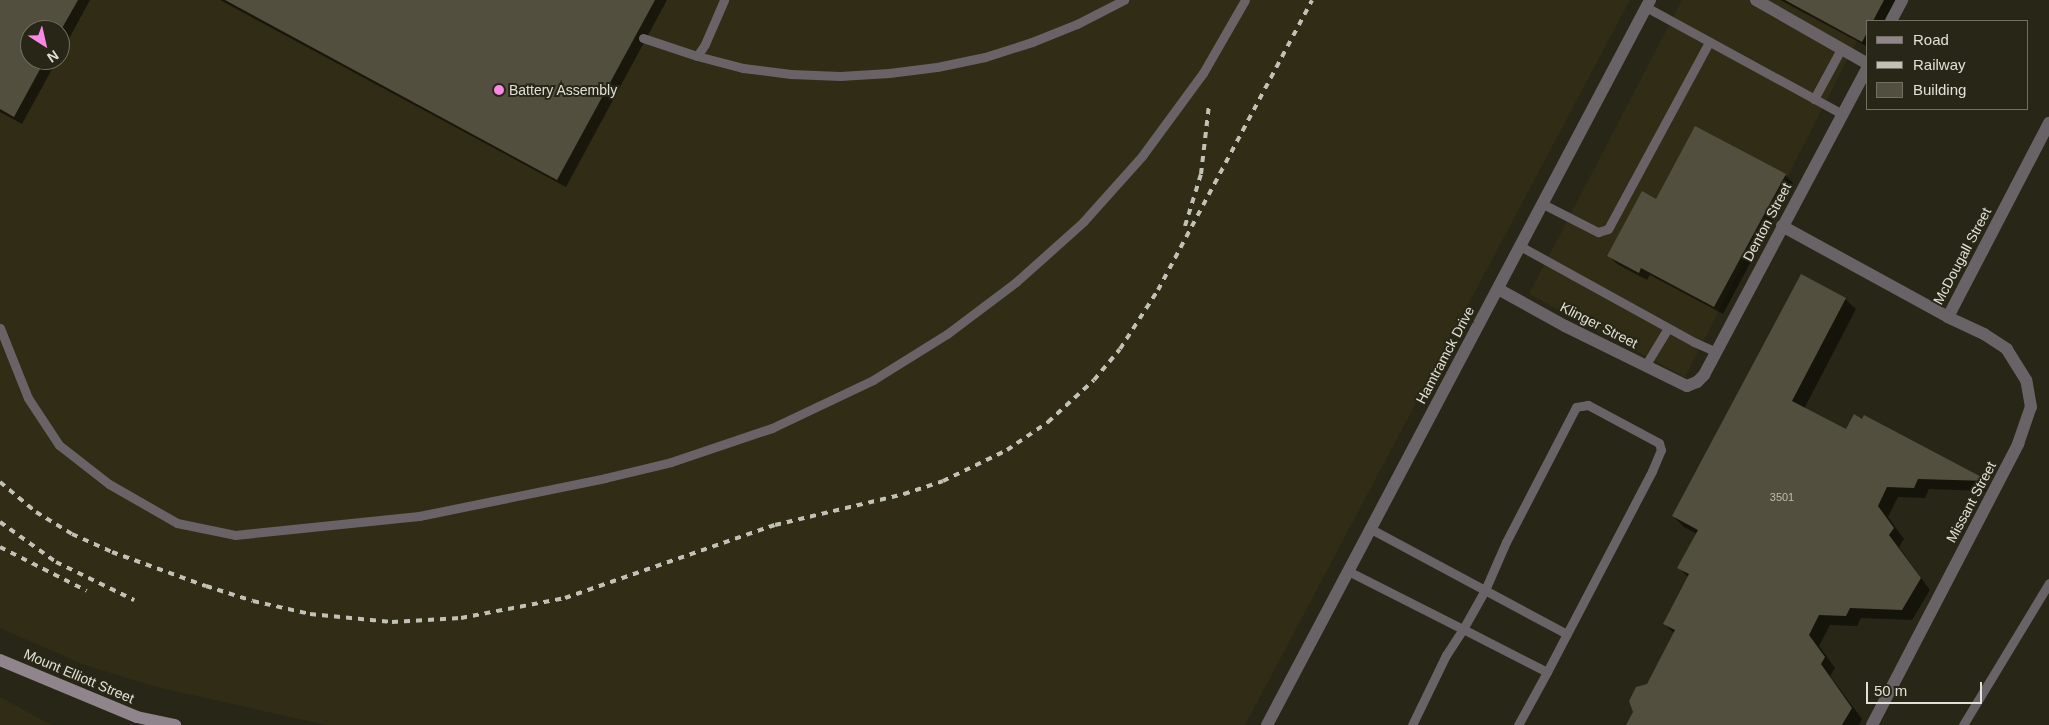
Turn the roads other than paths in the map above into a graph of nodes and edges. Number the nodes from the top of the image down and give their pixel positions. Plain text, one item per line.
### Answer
1 (724, 0) edge
2 (1124, 0) edge
3 (1245, 0) edge
4 (1756, 0) edge
5 (1902, 0) edge
6 (1648, 4) edge
7 (1892, 20) edge
8 (643, 38) dead end
9 (1709, 42) junction
10 (1841, 49) junction
11 (697, 56) junction
12 (1866, 64) edge
13 (1866, 69) edge
14 (1814, 99) junction
15 (1842, 114) junction
16 (2049, 123) edge
17 (1543, 204) junction
18 (1782, 226) junction
19 (1520, 246) junction
20 (1498, 289) junction
21 (1948, 317) junction
22 (0, 328) edge
23 (1668, 328) junction
24 (1716, 352) junction
25 (1645, 366) junction
26 (1687, 386) joint
27 (1371, 529) junction
28 (1348, 571) junction
29 (2049, 583) edge
30 (1485, 590) junction
31 (1463, 629) junction
32 (1567, 634) junction
33 (0, 660) edge
34 (1547, 672) junction
35 (139, 722) edge
36 (175, 725) edge
37 (1267, 725) edge
38 (1412, 725) edge
39 (1518, 725) edge
40 (1872, 725) edge
41 (1963, 725) edge

1 - 11 lane
2 - 11 lane
3 - 22 lane
4 - 10 street
5 - 7 street
6 - 9 lane
6 - 17 street, Hamtramck Drive
8 - 11 lane
9 - 14 lane
9 - 17 lane
10 - 12 street
10 - 14 lane
13 - 15 street, Denton Street
14 - 15 lane
15 - 18 street, Denton Street
16 - 21 street, McDougall Street
17 - 19 street, Hamtramck Drive
18 - 21 street, McDougall Street
18 - 24 street, Denton Street
19 - 20 street, Hamtramck Drive
19 - 23 lane
20 - 25 street, Klinger Street
20 - 27 street, Hamtramck Drive
21 - 40 street, Missant Street
23 - 24 lane
23 - 25 lane
24 - 26 street, Denton Street
25 - 26 street, Klinger Street
27 - 28 street, Hamtramck Drive
27 - 30 lane
28 - 31 lane
28 - 37 street, Hamtramck Drive
29 - 41 lane
30 - 31 lane
30 - 32 lane
30 - 32 lane
31 - 34 lane
31 - 38 lane
32 - 34 lane
33 - 35 main road, Mount Elliott Street
34 - 39 lane
35 - 36 main road, Mount Elliott Street

